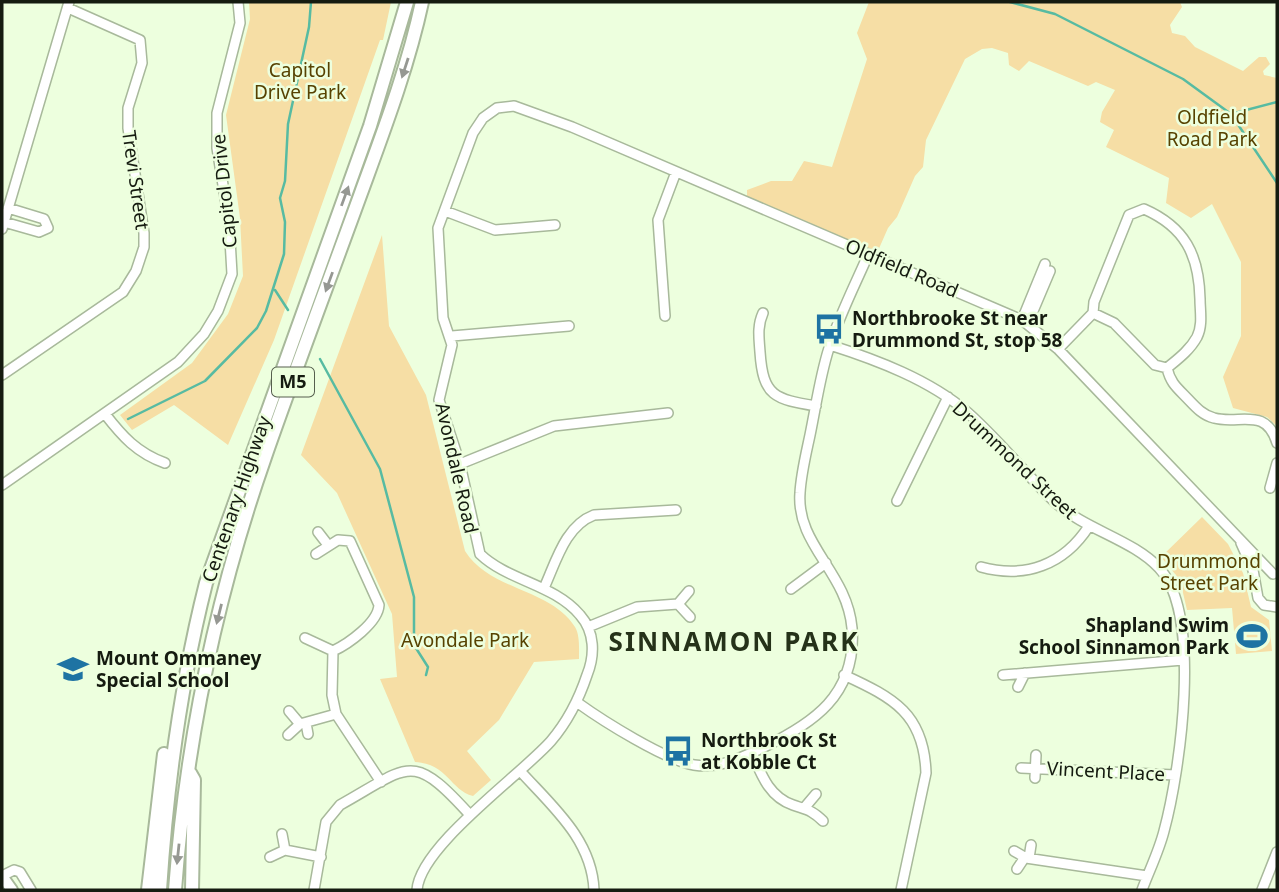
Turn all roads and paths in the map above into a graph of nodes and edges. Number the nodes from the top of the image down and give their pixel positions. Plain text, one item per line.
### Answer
1 (238, 2) edge
2 (407, 2) edge
3 (422, 2) edge
4 (68, 5) edge
5 (497, 108) joint
6 (676, 172) junction
7 (8, 208) junction
8 (445, 211) junction
9 (555, 225) dead end
10 (3, 226) edge
11 (868, 255) junction
12 (1047, 267) dead end
13 (763, 313) dead end
14 (1093, 313) junction
15 (665, 316) dead end
16 (1025, 321) junction
17 (569, 326) dead end
18 (452, 336) junction
19 (830, 345) junction
20 (1058, 349) junction
21 (1167, 368) junction
22 (2, 374) edge
23 (948, 397) junction
24 (816, 406) junction
25 (668, 413) dead end
26 (105, 414) junction
27 (1277, 443) edge
28 (165, 463) dead end
29 (1277, 463) edge
30 (460, 464) junction
31 (2, 485) edge
32 (1270, 488) dead end
33 (897, 501) dead end
34 (676, 510) dead end
35 (1088, 526) junction
36 (318, 533) dead end
37 (1239, 538) junction
38 (328, 545) junction
39 (316, 554) dead end
40 (826, 563) junction
41 (981, 567) dead end
42 (1275, 574) edge
43 (544, 588) junction
44 (1257, 588) junction
45 (791, 589) dead end
46 (688, 592) dead end
47 (678, 604) junction
48 (1273, 607) edge
49 (690, 617) dead end
50 (1277, 620) edge
51 (588, 627) junction
52 (304, 638) dead end
53 (333, 651) junction
54 (1183, 660) junction
55 (1008, 663) dead end
56 (1021, 673) junction
57 (844, 675) junction
58 (1003, 675) dead end
59 (1018, 687) dead end
60 (179, 701) junction
61 (578, 703) junction
62 (289, 711) dead end
63 (336, 714) junction
64 (303, 724) junction
65 (308, 734) dead end
66 (288, 735) dead end
67 (752, 753) junction
68 (1036, 755) dead end
69 (1021, 768) dead end
70 (188, 769) junction
71 (521, 772) junction
72 (1036, 773) junction
73 (1175, 775) junction
74 (381, 782) junction
75 (816, 794) dead end
76 (805, 807) junction
77 (470, 815) junction
78 (823, 821) dead end
79 (282, 834) dead end
80 (1031, 845) dead end
81 (285, 850) junction
82 (1014, 851) dead end
83 (1277, 852) edge
84 (270, 857) dead end
85 (321, 857) junction
86 (1027, 858) junction
87 (1017, 869) dead end
88 (2, 876) edge
89 (1147, 876) junction
90 (12, 890) edge
91 (31, 890) edge
92 (148, 890) edge
93 (160, 890) edge
94 (174, 890) edge
95 (192, 890) edge
96 (314, 890) edge
97 (417, 890) edge
98 (594, 890) edge
99 (901, 890) edge
100 (1142, 890) edge
101 (1262, 890) edge

1 - 26 street, Capitol Drive
60 -> 2 highway, Centenary Highway / M5
3 -> 70 highway, Centenary Highway / M5
4 - 7 street
4 - 22 street, Trevi Street
5 - 6 street, Oldfield Road
5 - 8 street, Avondale Road
6 - 11 street, Oldfield Road
6 - 15 street
7 - 10 street
7 - 10 street
8 - 9 street
8 - 18 street, Avondale Road
11 - 16 street, Oldfield Road
11 - 19 street
12 - 16 street
13 - 24 street
14 - 20 street
14 - 21 street
14 - 21 street
16 - 20 street, Oldfield Road
17 - 18 street
18 - 30 street, Avondale Road
19 - 23 street, Drummond Street
19 - 24 street
20 - 37 street, Oldfield Road
21 - 27 street
23 - 33 street
23 - 35 street, Drummond Street
24 - 40 street
25 - 30 street
26 - 28 street
26 - 31 street, Capitol Drive
29 - 32 street
30 - 43 street, Avondale Road
34 - 43 street
35 - 41 street
35 - 54 street, Drummond Street
36 - 38 street
37 - 42 street, Oldfield Road
37 - 44 street, Oldfield Road
38 - 39 street
38 - 53 street
40 - 45 street
40 - 57 street
42 - 44 street
43 - 51 street, Avondale Road
44 - 48 street, Oldfield Road
46 - 47 street
47 - 49 street
47 - 51 street
48 - 50 street, Oldfield Road
51 - 61 street
52 - 53 street
53 - 63 street
54 - 56 street
54 - 73 street, Drummond Street
55 - 56 street
56 - 58 street
56 - 59 street
57 - 67 street
57 - 99 street
60 - 92 highway
60 - 93 highway, Centenary Highway / M5
61 - 67 street
61 - 71 street
62 - 64 street
63 - 64 street
63 - 74 street
64 - 65 street
64 - 66 street
67 - 76 street
68 - 72 street, Vincent Place
69 - 72 street, Vincent Place
70 -> 94 highway, Centenary Highway / M5
70 - 95 highway
71 - 77 street
71 - 98 street
72 - 73 street, Vincent Place
73 - 89 street, Drummond Street
74 - 77 street
74 - 85 street
75 - 76 street
76 - 78 street
77 - 97 street
79 - 81 street
80 - 86 street
81 - 84 street
81 - 85 street
82 - 86 street
83 - 101 street
85 - 96 street
86 - 87 street
86 - 89 street
88 - 90 main road
88 - 91 street
89 - 100 street, Drummond Street

